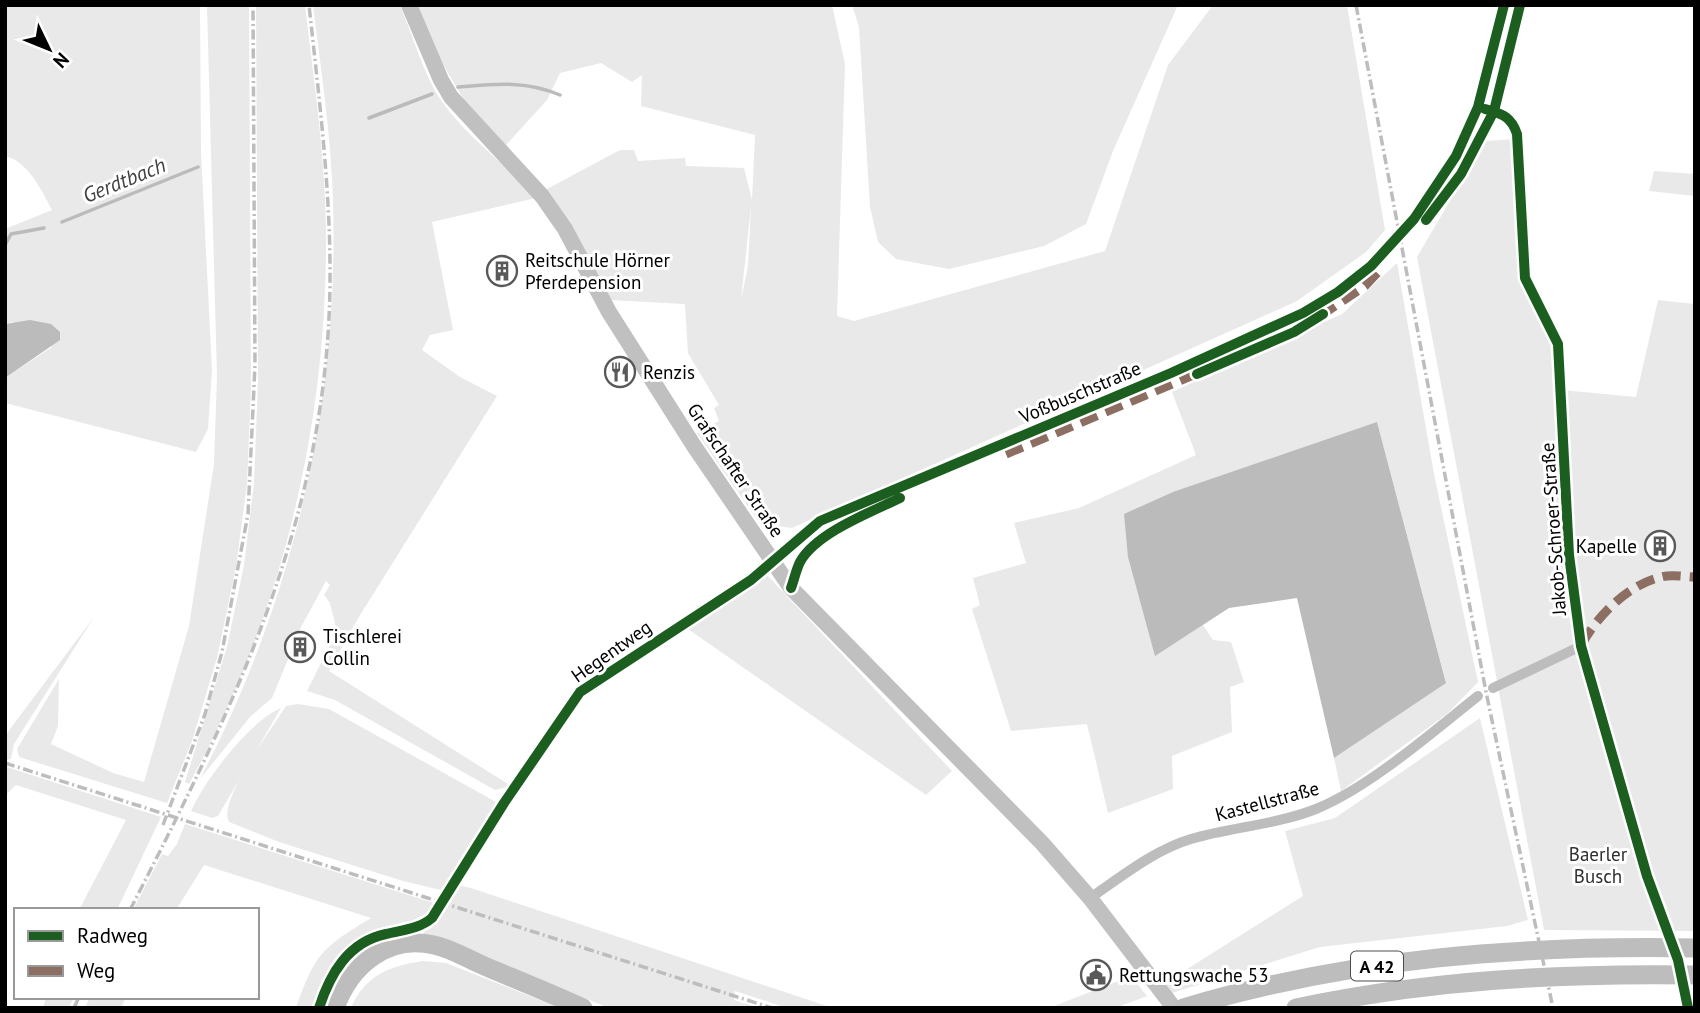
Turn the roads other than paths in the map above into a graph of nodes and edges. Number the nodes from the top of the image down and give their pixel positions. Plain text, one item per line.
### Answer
1 (409, 5) edge
2 (1504, 5) edge
3 (1478, 107) junction
4 (772, 563) junction
5 (1581, 646) junction
6 (1493, 688) dead end
7 (1478, 696) dead end
8 (504, 803) dead end
9 (1090, 898) junction
10 (1695, 948) edge
11 (465, 958) junction
12 (1695, 975) edge
13 (1191, 1005) edge
14 (335, 1008) edge
15 (345, 1008) edge
16 (583, 1008) edge
17 (1174, 1008) edge
18 (1296, 1008) edge
19 (1688, 1008) edge

1 - 4 main road, Grafschafter Straße
2 - 3 street, Voßbuschstraße
3 - 4 street, Voßbuschstraße
3 - 5 street, Jakob-Schroer-Straße
4 - 8 street, Hegentweg
4 - 9 main road, Grafschafter Straße
5 - 6 street
5 - 19 street, Jakob-Schroer-Straße
7 - 9 street, Kastellstraße
9 - 17 main road, Grafschafter Straße
10 - 13 highway, A 42
11 - 14 highway
11 - 15 highway
11 - 16 highway
12 - 18 highway, A 42

